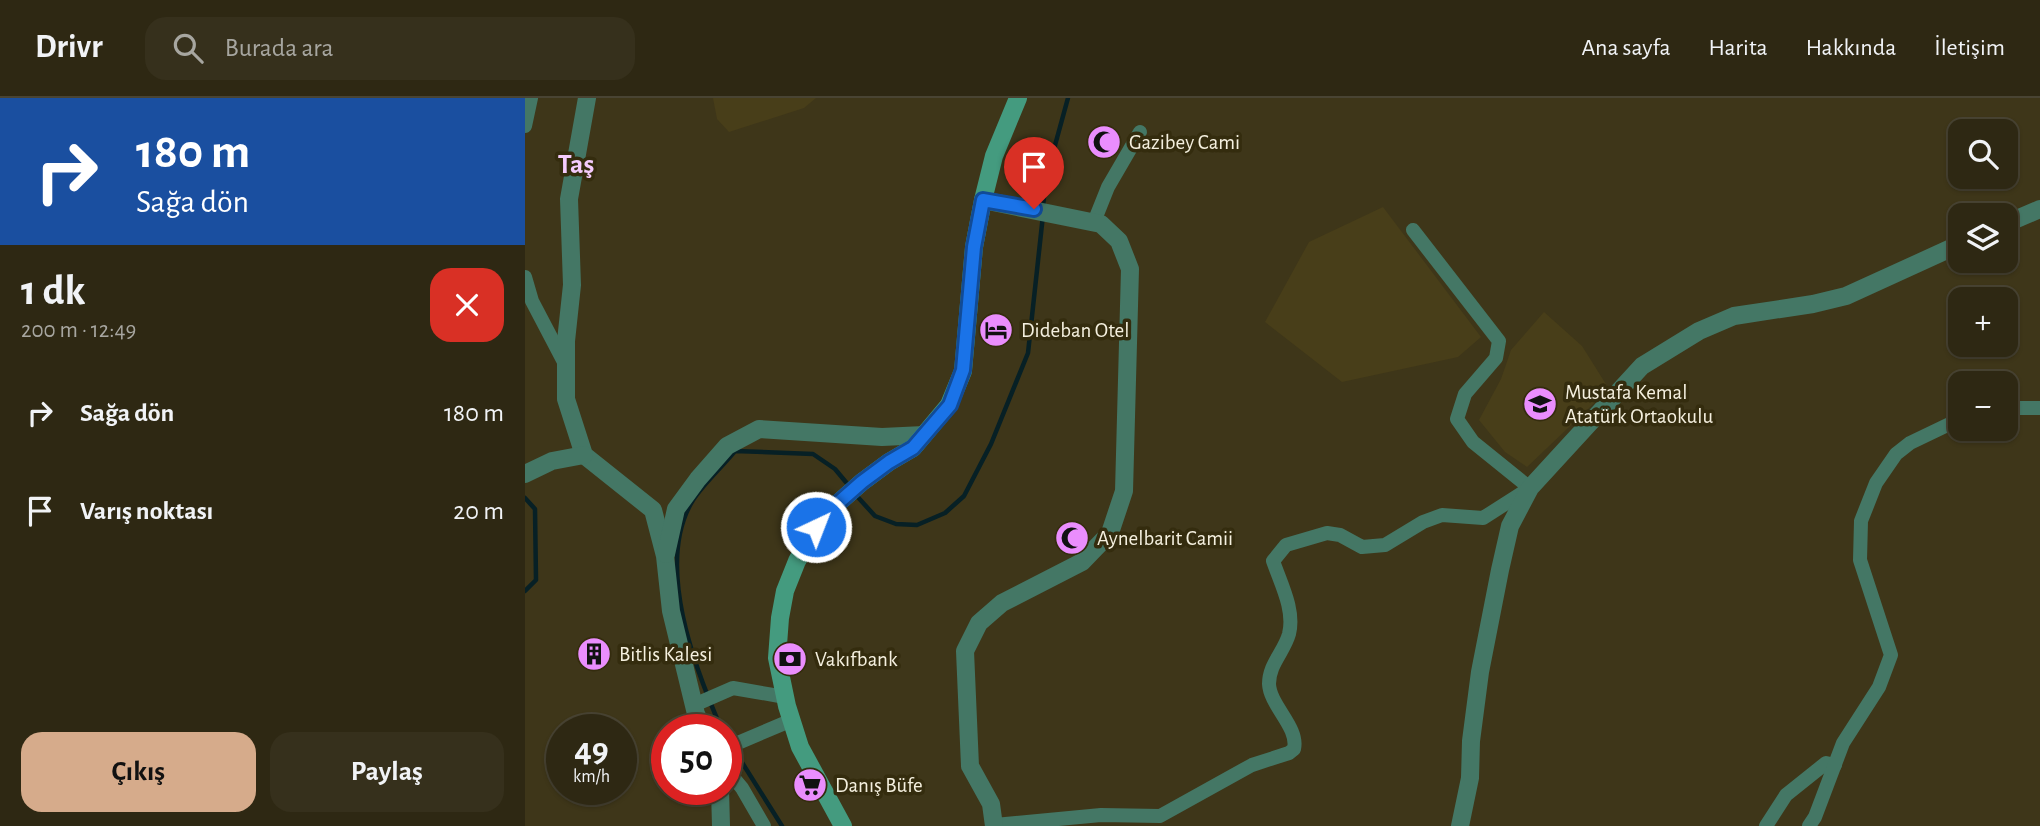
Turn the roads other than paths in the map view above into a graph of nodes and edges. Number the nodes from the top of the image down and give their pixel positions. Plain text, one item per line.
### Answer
1 (531, 98) edge
2 (587, 98) edge
3 (1018, 98) edge
4 (525, 126) edge
5 (1140, 132) dead end
6 (983, 200) junction
7 (2040, 209) edge
8 (2018, 218) edge
9 (1094, 222) junction
10 (1413, 230) dead end
11 (1948, 249) edge
12 (525, 277) edge
13 (565, 364) junction
14 (2018, 408) edge
15 (2040, 408) edge
16 (1948, 425) edge
17 (924, 435) junction
18 (584, 455) junction
19 (527, 473) edge
20 (1530, 488) junction
21 (666, 556) junction
22 (785, 697) junction
23 (697, 704) junction
24 (700, 714) edge
25 (792, 720) junction
26 (742, 740) edge
27 (1835, 765) junction
28 (742, 788) edge
29 (720, 805) edge
30 (994, 825) edge
31 (721, 826) edge
32 (764, 826) edge
33 (843, 826) edge
34 (1460, 826) edge
35 (1766, 826) edge
36 (1809, 826) edge

1 - 4 street
2 - 13 street
3 - 6 main road
5 - 9 street
6 - 9 street
6 - 17 main road
7 - 8 street
9 - 30 street
10 - 20 street
11 - 20 street
12 - 13 street
13 - 18 street
14 - 15 street
16 - 27 street
17 - 21 street
17 - 22 main road
18 - 19 street
18 - 21 street
20 - 30 street
20 - 34 street
21 - 23 street
22 - 23 street
22 - 25 main road
23 - 24 street
25 - 26 street
25 - 33 main road
27 - 35 street
27 - 36 street
28 - 32 street
29 - 31 street

